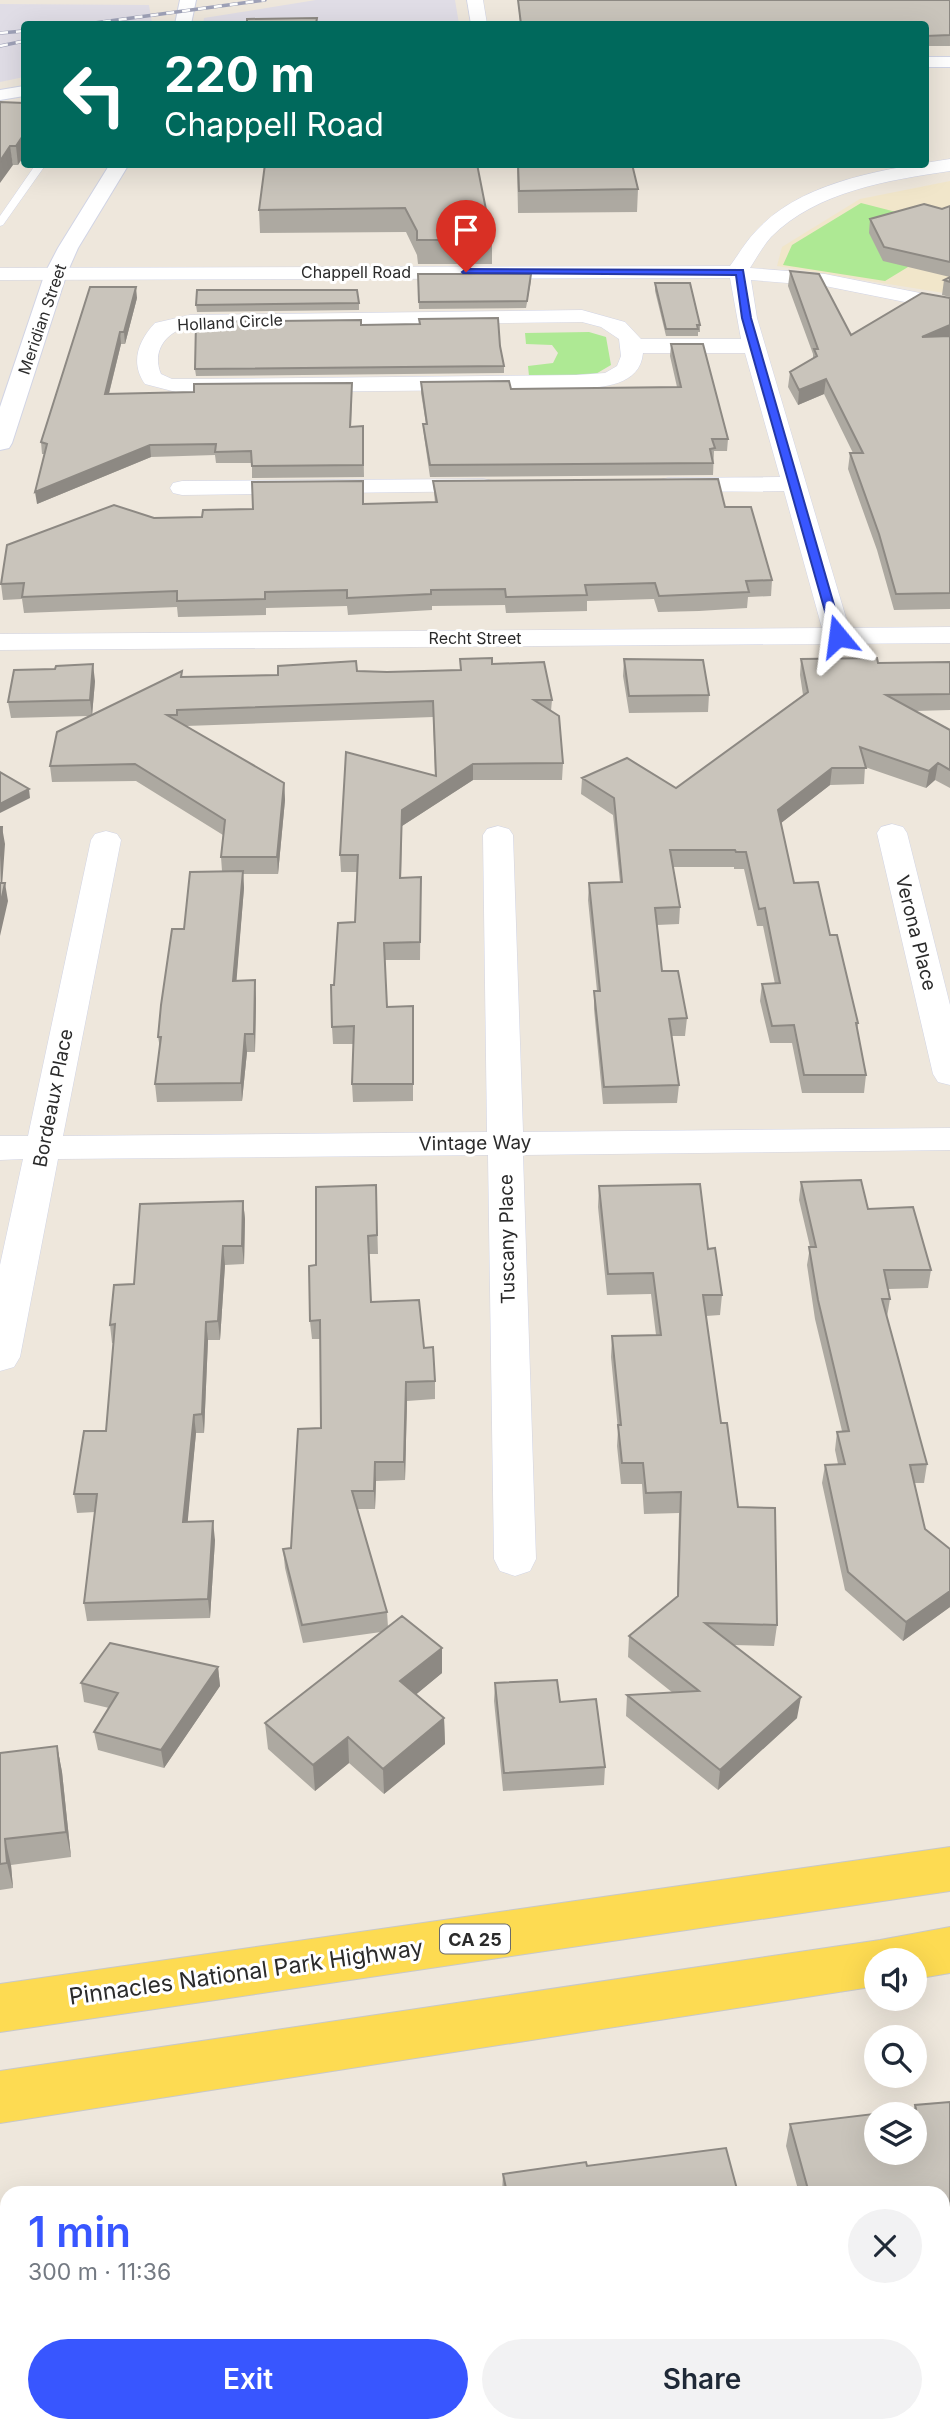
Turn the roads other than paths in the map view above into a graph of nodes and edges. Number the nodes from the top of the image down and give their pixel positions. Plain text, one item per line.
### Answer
1 (188, 0) edge
2 (475, 0) edge
3 (184, 21) edge
4 (478, 21) edge
5 (929, 62) edge
6 (950, 62) edge
7 (21, 92) edge
8 (0, 95) edge
9 (950, 165) edge
10 (38, 168) edge
11 (118, 168) edge
12 (0, 223) edge
13 (740, 272) junction
14 (56, 273) junction
15 (0, 274) edge
16 (950, 305) edge
17 (632, 346) junction
18 (756, 346) junction
19 (0, 443) edge
20 (793, 484) junction
21 (643, 485) edge
22 (506, 486) edge
23 (182, 488) dead end
24 (950, 635) edge
25 (838, 636) junction
26 (0, 642) edge
27 (892, 833) dead end
28 (498, 835) dead end
29 (106, 840) dead end
30 (950, 1074) edge
31 (950, 1139) edge
32 (505, 1143) junction
33 (44, 1148) junction
34 (0, 1149) edge
35 (0, 1357) edge
36 (515, 1559) dead end
37 (950, 1869) edge
38 (950, 1950) edge
39 (927, 1954) edge
40 (864, 1964) edge
41 (0, 2008) edge
42 (0, 2097) edge

1 - 3 street
2 - 4 street
5 - 6 street
7 - 8 street
9 - 13 street
10 - 12 lane
11 - 14 street, Meridian Street
13 - 14 street, Chappell Road
13 - 16 street, Chappell Road
13 - 18 street
14 - 15 street, Chappell Road
14 - 19 street, Meridian Street
17 - 17 street, Holland Circle
17 - 18 street
18 - 20 street
20 - 21 street
20 - 25 street
22 - 23 street
24 - 25 street, Recht Street
25 - 26 street, Recht Street
27 - 30 street, Verona Place
28 - 32 street, Tuscany Place
29 - 33 street, Bordeaux Place
31 - 32 street, Vintage Way
32 - 33 street, Vintage Way
32 - 36 street, Tuscany Place
33 - 34 street, Vintage Way
33 - 35 street, Bordeaux Place
37 - 41 main road, Pinnacles National Park Highway / CA 25
38 - 39 main road
40 - 42 main road

